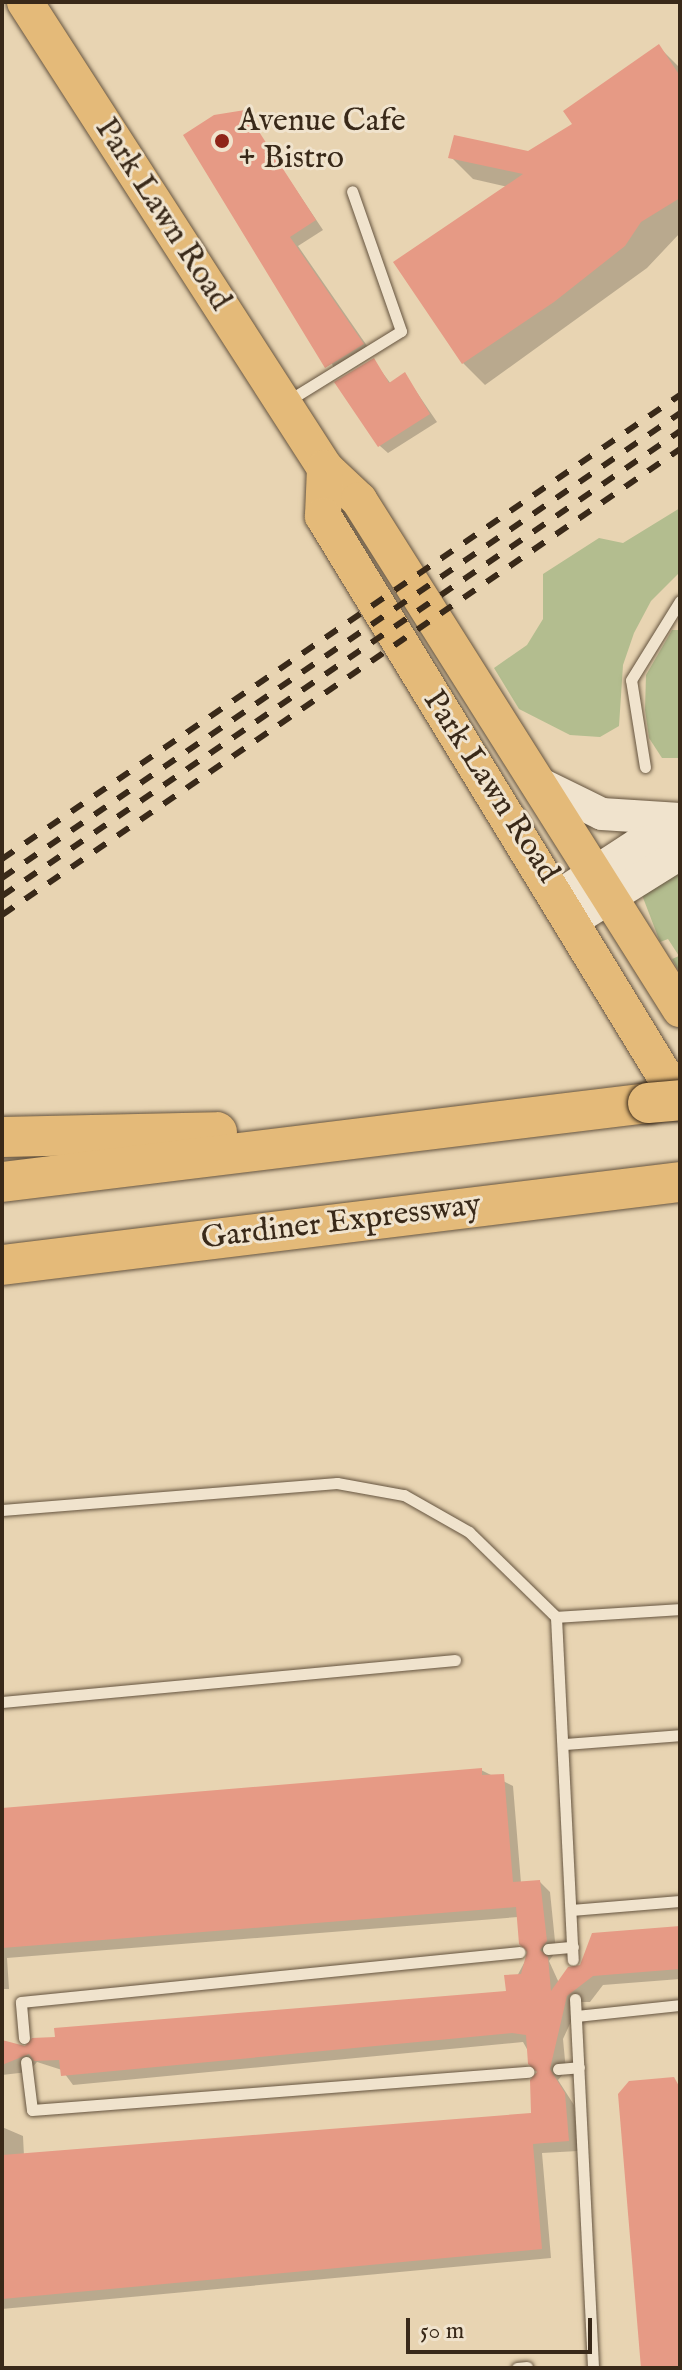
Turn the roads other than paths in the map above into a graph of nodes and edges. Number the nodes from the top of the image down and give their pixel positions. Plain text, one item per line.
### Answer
1 (25, 2) edge
2 (352, 191) dead end
3 (283, 404) junction
4 (325, 468) junction
5 (680, 601) edge
6 (645, 767) dead end
7 (537, 782) junction
8 (680, 819) edge
9 (680, 833) edge
10 (680, 854) edge
11 (603, 884) junction
12 (567, 908) junction
13 (680, 1009) edge
14 (669, 1101) edge
15 (481, 1119) junction
16 (2, 1137) edge
17 (2, 1182) edge
18 (680, 1182) edge
19 (2, 1265) edge
20 (2, 1510) edge
21 (680, 1609) edge
22 (556, 1617) junction
23 (455, 1660) dead end
24 (2, 1702) edge
25 (680, 1735) edge
26 (564, 1744) junction
27 (680, 1901) edge
28 (571, 1910) junction
29 (573, 1947) junction
30 (548, 1949) dead end
31 (519, 1952) dead end
32 (573, 1960) dead end
33 (575, 1999) dead end
34 (680, 2005) edge
35 (577, 2016) junction
36 (24, 2038) dead end
37 (26, 2062) dead end
38 (579, 2067) junction
39 (558, 2069) dead end
40 (529, 2072) dead end
41 (527, 2367) edge
42 (517, 2368) edge
43 (593, 2368) edge

1 - 3 main road, Park Lawn Road
2 - 3 lane
3 - 4 main road, Park Lawn Road
4 - 7 main road, Park Lawn Road
4 - 12 main road, Park Lawn Road
5 - 6 lane
7 - 8 main road
7 - 11 main road, Park Lawn Road
9 - 11 main road
10 - 11 main road
11 - 12 main road
11 - 13 main road, Park Lawn Road
12 - 14 main road, Park Lawn Road
14 - 15 highway
15 - 16 highway
15 - 17 highway
18 - 19 highway, Gardiner Expressway
20 - 22 lane
21 - 22 lane
22 - 26 lane
23 - 24 lane
25 - 26 lane
26 - 28 lane
27 - 28 lane
28 - 29 lane
29 - 30 lane
29 - 32 lane
31 - 36 lane
33 - 35 lane
34 - 35 lane
35 - 38 lane
37 - 40 lane
38 - 39 lane
38 - 43 lane
41 - 42 lane

